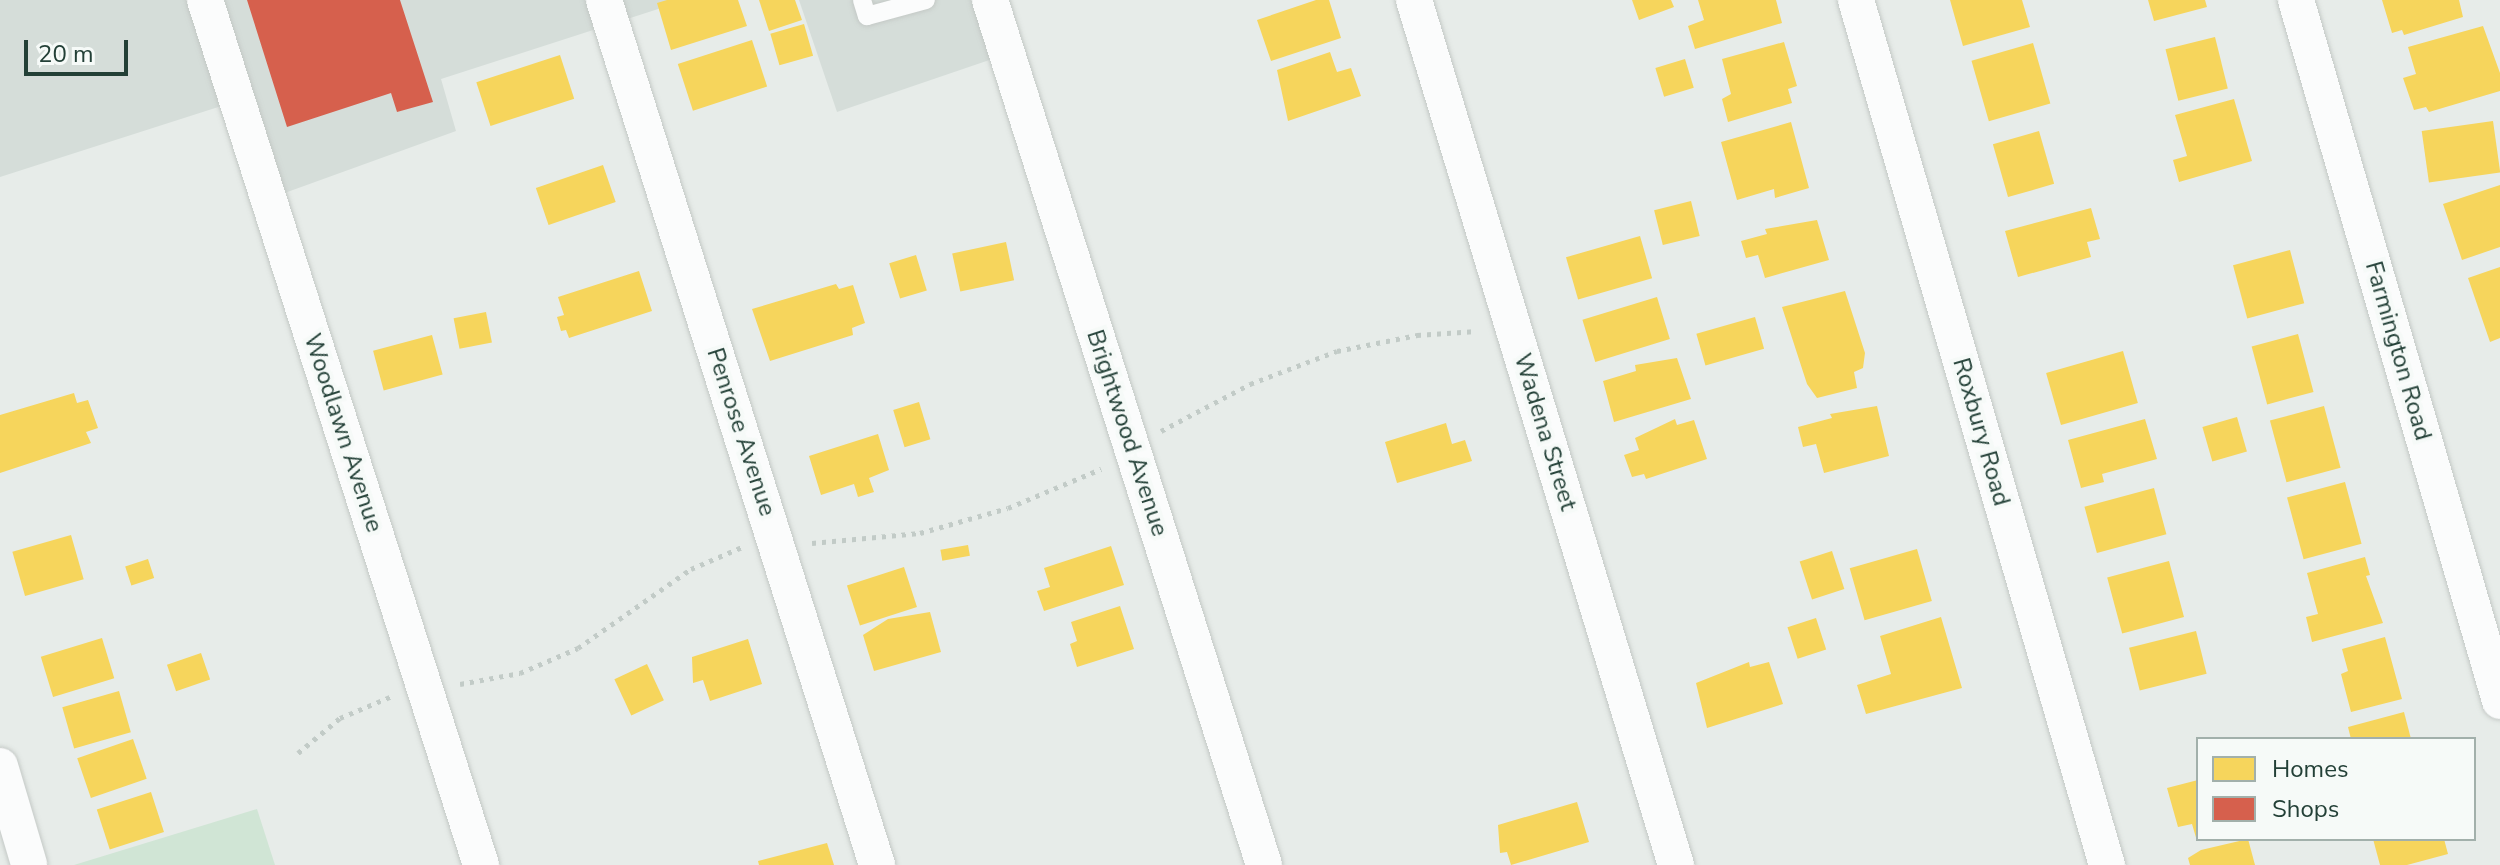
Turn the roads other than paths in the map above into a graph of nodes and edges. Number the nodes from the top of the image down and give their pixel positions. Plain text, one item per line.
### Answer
1 (205, 0) edge
2 (604, 0) edge
3 (862, 0) edge
4 (926, 0) edge
5 (990, 0) edge
6 (1414, 0) edge
7 (1856, 0) edge
8 (2296, 0) edge
9 (2500, 701) edge
10 (0, 766) edge
11 (30, 864) edge
12 (481, 865) edge
13 (877, 865) edge
14 (1264, 865) edge
15 (1676, 865) edge
16 (2107, 865) edge

1 - 12 street, Woodlawn Avenue
2 - 13 street, Penrose Avenue
3 - 4 lane
5 - 14 street, Brightwood Avenue
6 - 15 street, Wadena Street
7 - 16 street, Roxbury Road
8 - 9 street, Farmington Road
10 - 11 street

